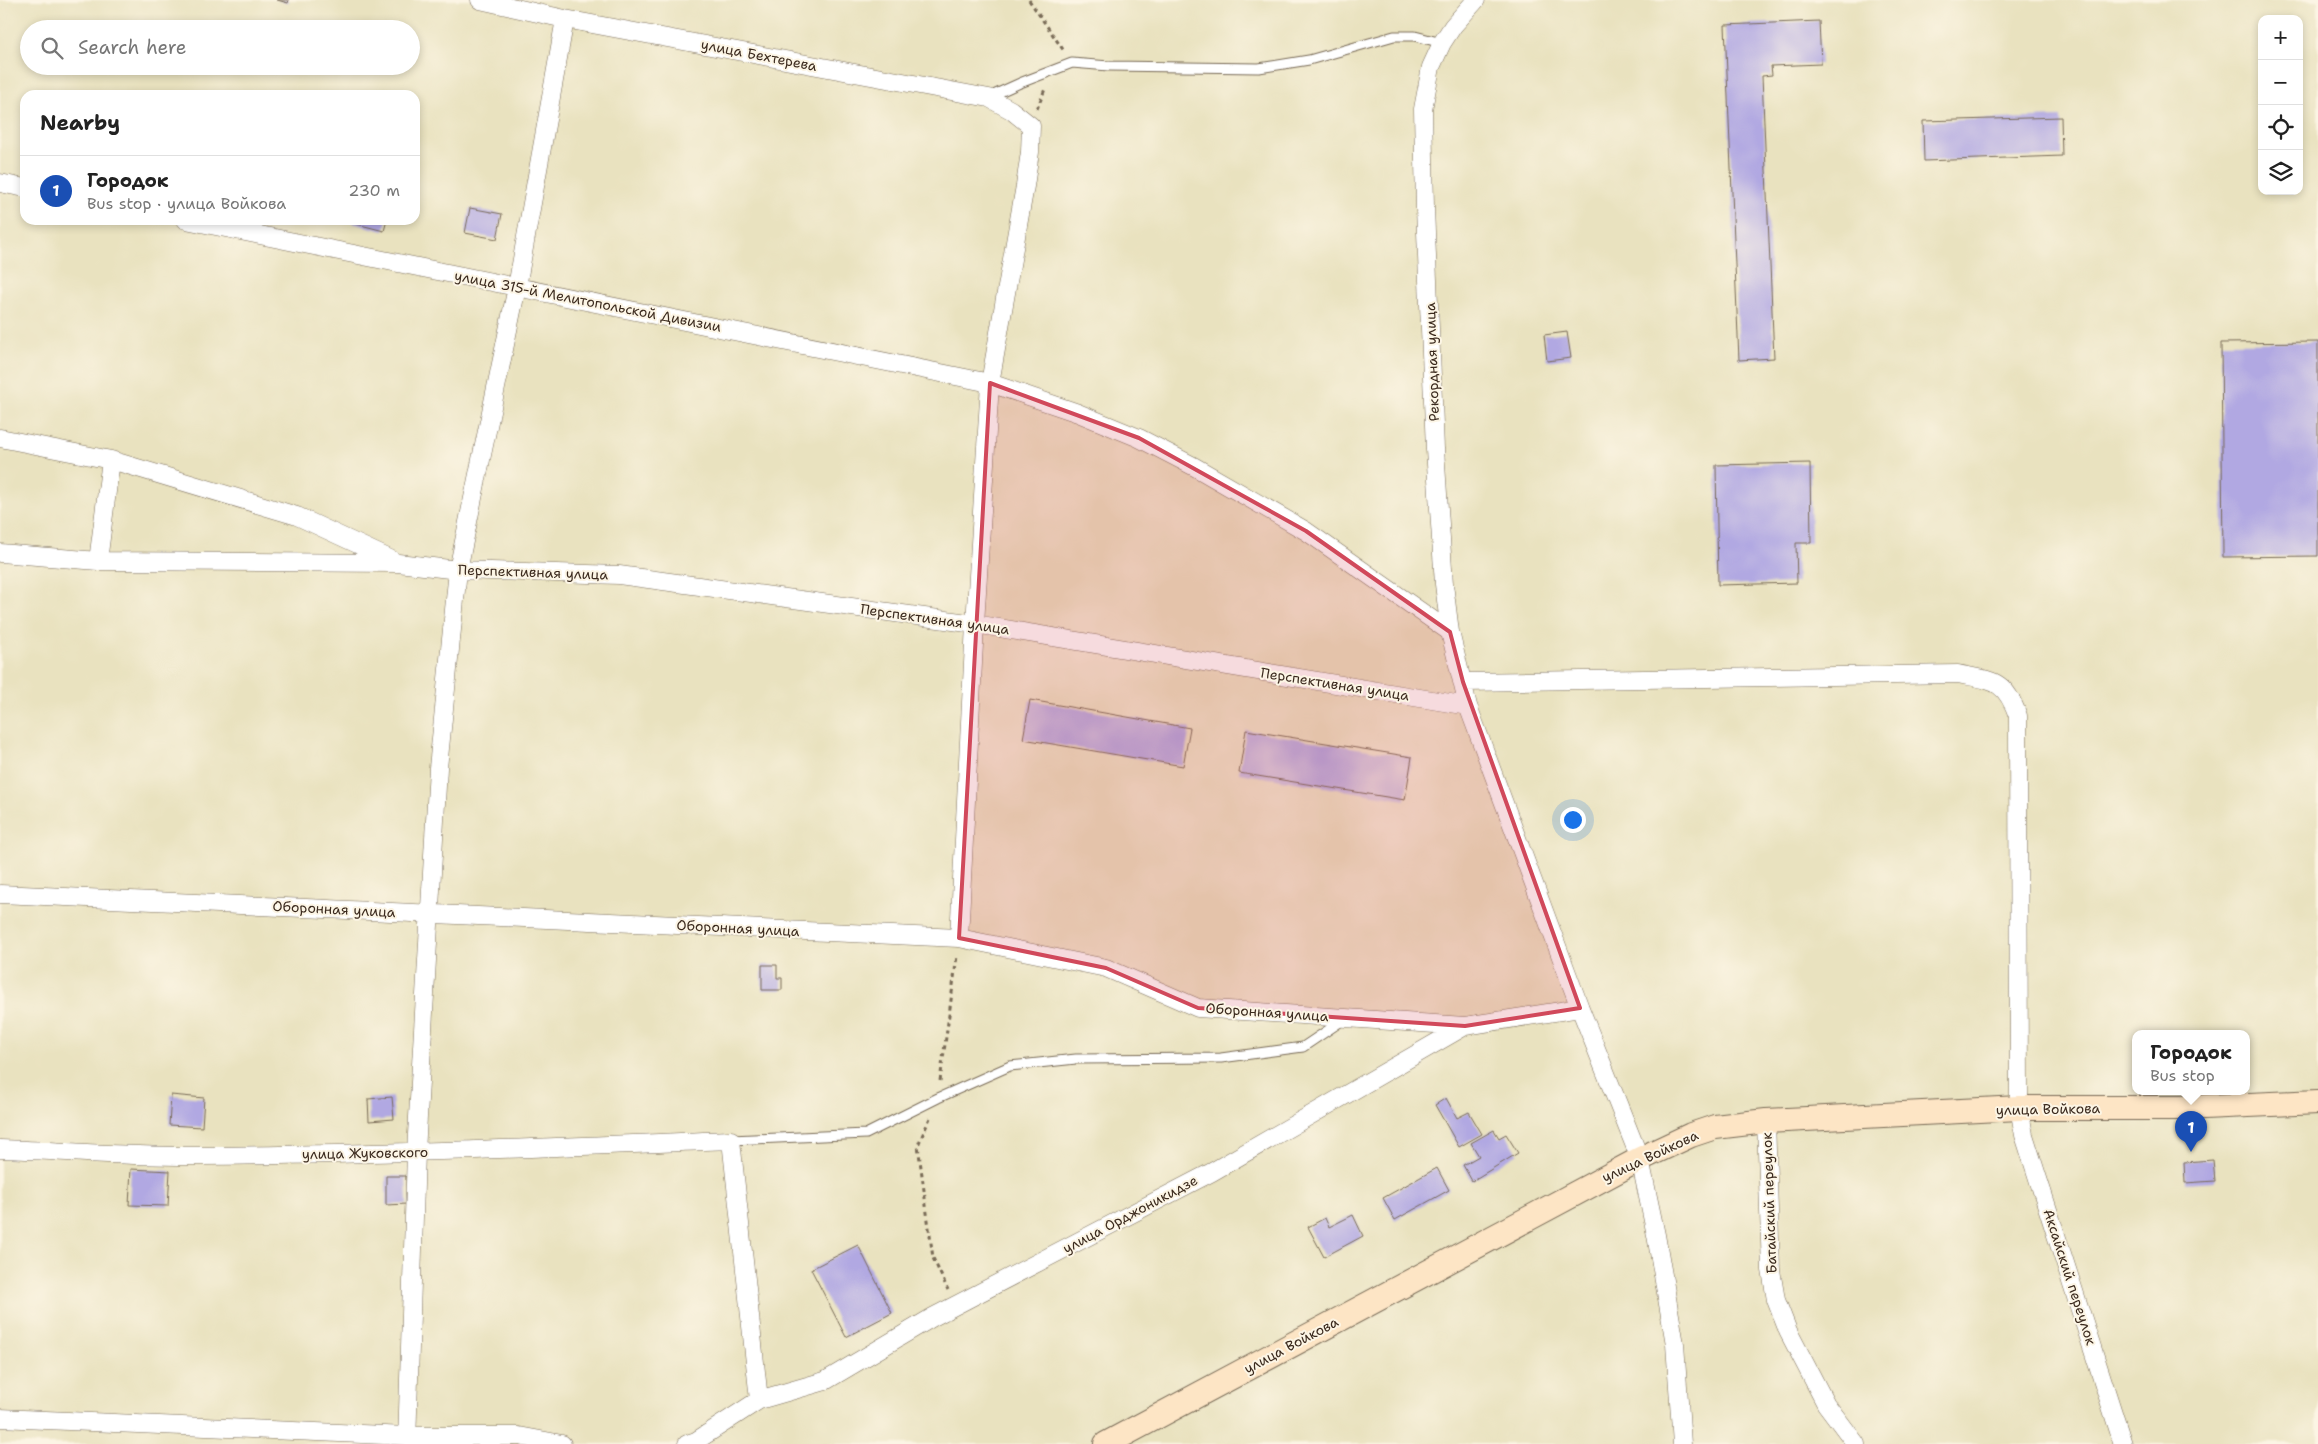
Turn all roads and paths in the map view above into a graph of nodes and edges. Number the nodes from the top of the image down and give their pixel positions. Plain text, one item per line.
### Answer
1 (480, 0) edge
2 (1029, 0) edge
3 (1476, 0) edge
4 (565, 19) junction
5 (1442, 43) junction
6 (1068, 65) junction
7 (989, 98) junction
8 (1030, 126) junction
9 (0, 183) edge
10 (20, 187) edge
11 (211, 225) edge
12 (517, 286) junction
13 (990, 383) junction
14 (0, 438) edge
15 (111, 460) junction
16 (0, 553) edge
17 (98, 561) junction
18 (398, 563) junction
19 (458, 570) junction
20 (975, 624) junction
21 (1450, 632) junction
22 (1463, 682) junction
23 (1468, 706) junction
24 (0, 894) edge
25 (429, 914) junction
26 (959, 938) junction
27 (1580, 1008) junction
28 (1345, 1018) junction
29 (1465, 1026) junction
30 (938, 1098) junction
31 (2318, 1102) edge
32 (2019, 1108) junction
33 (1766, 1121) junction
34 (731, 1140) junction
35 (0, 1149) edge
36 (416, 1152) junction
37 (1640, 1159) junction
38 (956, 1306) junction
39 (759, 1400) junction
40 (0, 1418) edge
41 (407, 1440) edge
42 (562, 1444) edge
43 (687, 1444) edge
44 (1106, 1444) edge
45 (1682, 1444) edge
46 (1856, 1444) edge
47 (2123, 1444) edge

1 - 4 street, улица Бехтерева
2 - 6 path
3 - 5 street, Рекордная улица
4 - 7 street, улица Бехтерева
4 - 12 street
5 - 6 lane
5 - 21 street, Рекордная улица
6 - 7 lane
6 - 8 path
7 - 8 street, улица Бехтерева
8 - 13 street
9 - 10 street
11 - 12 street, улица 315-й Мелитопольской Дивизии
12 - 13 street, улица 315-й Мелитопольской Дивизии
12 - 19 street
13 - 20 street
13 - 21 street, улица 315-й Мелитопольской Дивизии
14 - 15 street, Перспективная улица
15 - 17 street
15 - 18 street, Перспективная улица
16 - 17 street, Перспективная улица
17 - 18 street, Перспективная улица
18 - 19 street, Перспективная улица
19 - 20 street, Перспективная улица
19 - 25 street
20 - 23 street, Перспективная улица
20 - 26 street
21 - 22 street, Рекордная улица
22 - 23 street, Рекордная улица
22 - 32 street, Аксайский переулок
23 - 27 street, Рекордная улица
24 - 25 street, Оборонная улица
25 - 26 street, Оборонная улица
25 - 36 street
26 - 28 street, Оборонная улица
26 - 30 path
27 - 29 street, улица Орджоникидзе
27 - 37 street, Рекордная улица
28 - 29 street, Оборонная улица
28 - 30 lane
29 - 38 street, улица Орджоникидзе
30 - 34 lane
30 - 38 path
31 - 32 street, улица Войкова
32 - 33 street, улица Войкова
32 - 47 street, Аксайский переулок
33 - 37 street, улица Войкова
33 - 46 street, Батайский переулок
34 - 36 street, улица Жуковского
34 - 39 street
35 - 36 street, улица Жуковского
36 - 41 street
37 - 44 street, улица Войкова
37 - 45 street, Рекордная улица
38 - 39 street, улица Орджоникидзе
39 - 43 street, улица Орджоникидзе
40 - 41 street
41 - 42 street

